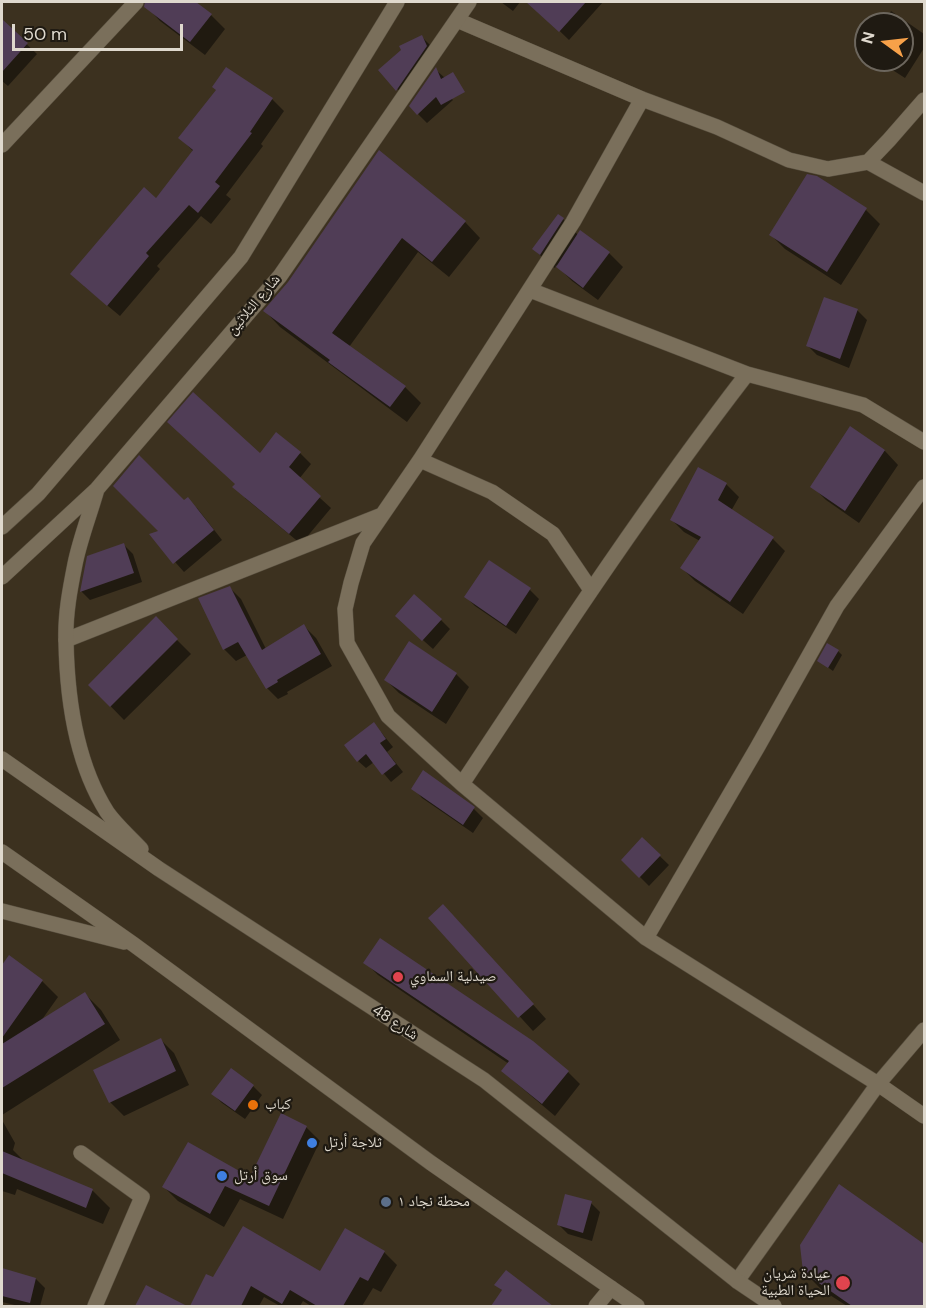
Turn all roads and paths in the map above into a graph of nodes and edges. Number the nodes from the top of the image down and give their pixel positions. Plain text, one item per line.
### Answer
1 (136, 2) edge
2 (397, 2) edge
3 (469, 2) edge
4 (457, 20) junction
5 (642, 99) junction
6 (924, 100) edge
7 (2, 145) edge
8 (868, 162) junction
9 (924, 193) edge
10 (530, 290) junction
11 (747, 374) junction
12 (924, 442) edge
13 (420, 460) junction
14 (924, 487) edge
15 (98, 489) junction
16 (382, 515) junction
17 (2, 527) edge
18 (2, 577) edge
19 (591, 590) junction
20 (66, 640) junction
21 (2, 759) edge
22 (462, 784) junction
23 (2, 852) edge
24 (159, 869) junction
25 (2, 911) edge
26 (646, 938) junction
27 (133, 944) junction
28 (924, 1030) edge
29 (878, 1084) junction
30 (924, 1116) edge
31 (81, 1153) dead end
32 (737, 1281) junction
33 (611, 1288) junction
34 (95, 1306) edge
35 (596, 1306) edge
36 (637, 1306) edge
37 (774, 1306) edge

1 - 7 street
2 - 17 street
3 - 4 street, شارع الثلاثين
4 - 5 street
4 - 15 street, شارع الثلاثين
5 - 8 street
5 - 10 street
6 - 8 street
8 - 9 street
10 - 11 street
10 - 13 street
11 - 12 street
11 - 19 street
13 - 16 street
13 - 19 street
14 - 26 street
15 - 18 street, شارع الثلاثين
15 - 20 street
16 - 20 street
16 - 22 street
19 - 22 street
20 - 24 street
21 - 24 street, شارع 48
22 - 26 street
23 - 27 street
24 - 32 street, شارع 48
25 - 27 street
26 - 29 street
27 - 33 street
28 - 29 street
29 - 30 street
29 - 32 street
31 - 34 street
32 - 37 street, شارع 48
33 - 35 street
33 - 36 street

